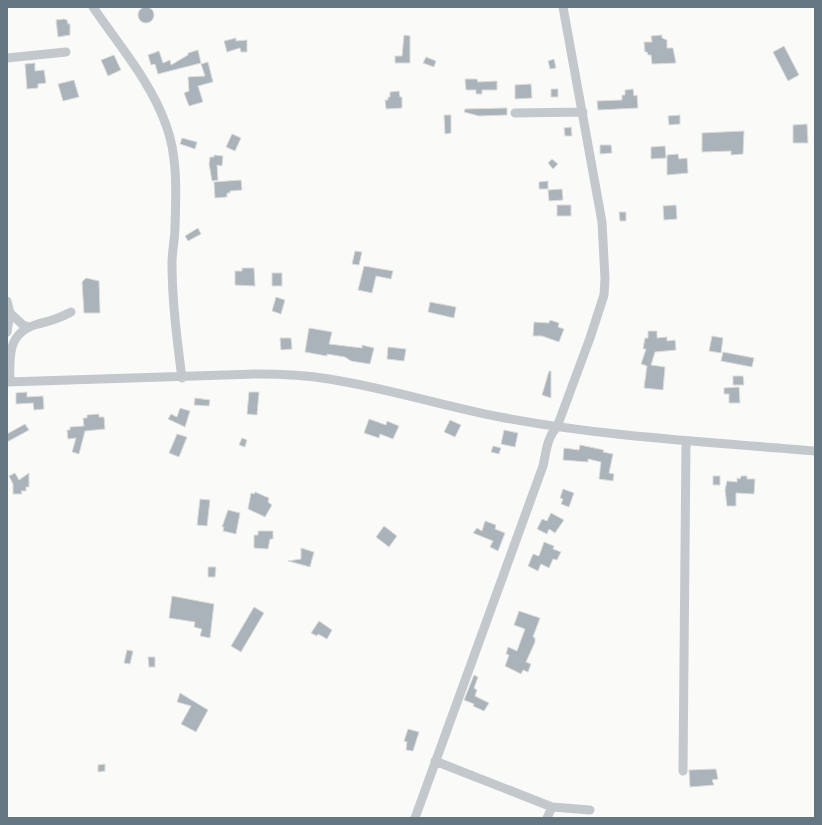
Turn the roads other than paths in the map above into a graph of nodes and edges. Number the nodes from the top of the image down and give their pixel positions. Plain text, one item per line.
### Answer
1 (93, 7) edge
2 (563, 7) edge
3 (66, 52) dead end
4 (7, 58) edge
5 (583, 112) junction
6 (515, 113) dead end
7 (7, 301) edge
8 (71, 312) dead end
9 (10, 313) junction
10 (29, 327) junction
11 (7, 332) edge
12 (182, 378) junction
13 (8, 382) edge
14 (557, 427) junction
15 (686, 442) junction
16 (815, 452) edge
17 (435, 761) junction
18 (683, 772) dead end
19 (552, 807) junction
20 (590, 810) dead end
21 (415, 818) edge
22 (547, 818) edge

1 - 12 street
2 - 5 street
3 - 4 street
5 - 6 street
5 - 14 street
7 - 9 street
8 - 10 street
9 - 10 street
9 - 11 street
10 - 13 street
12 - 13 street
12 - 14 street
14 - 15 street
14 - 17 street
15 - 16 street
15 - 18 street
17 - 19 street
17 - 21 street
19 - 20 street
19 - 22 street

